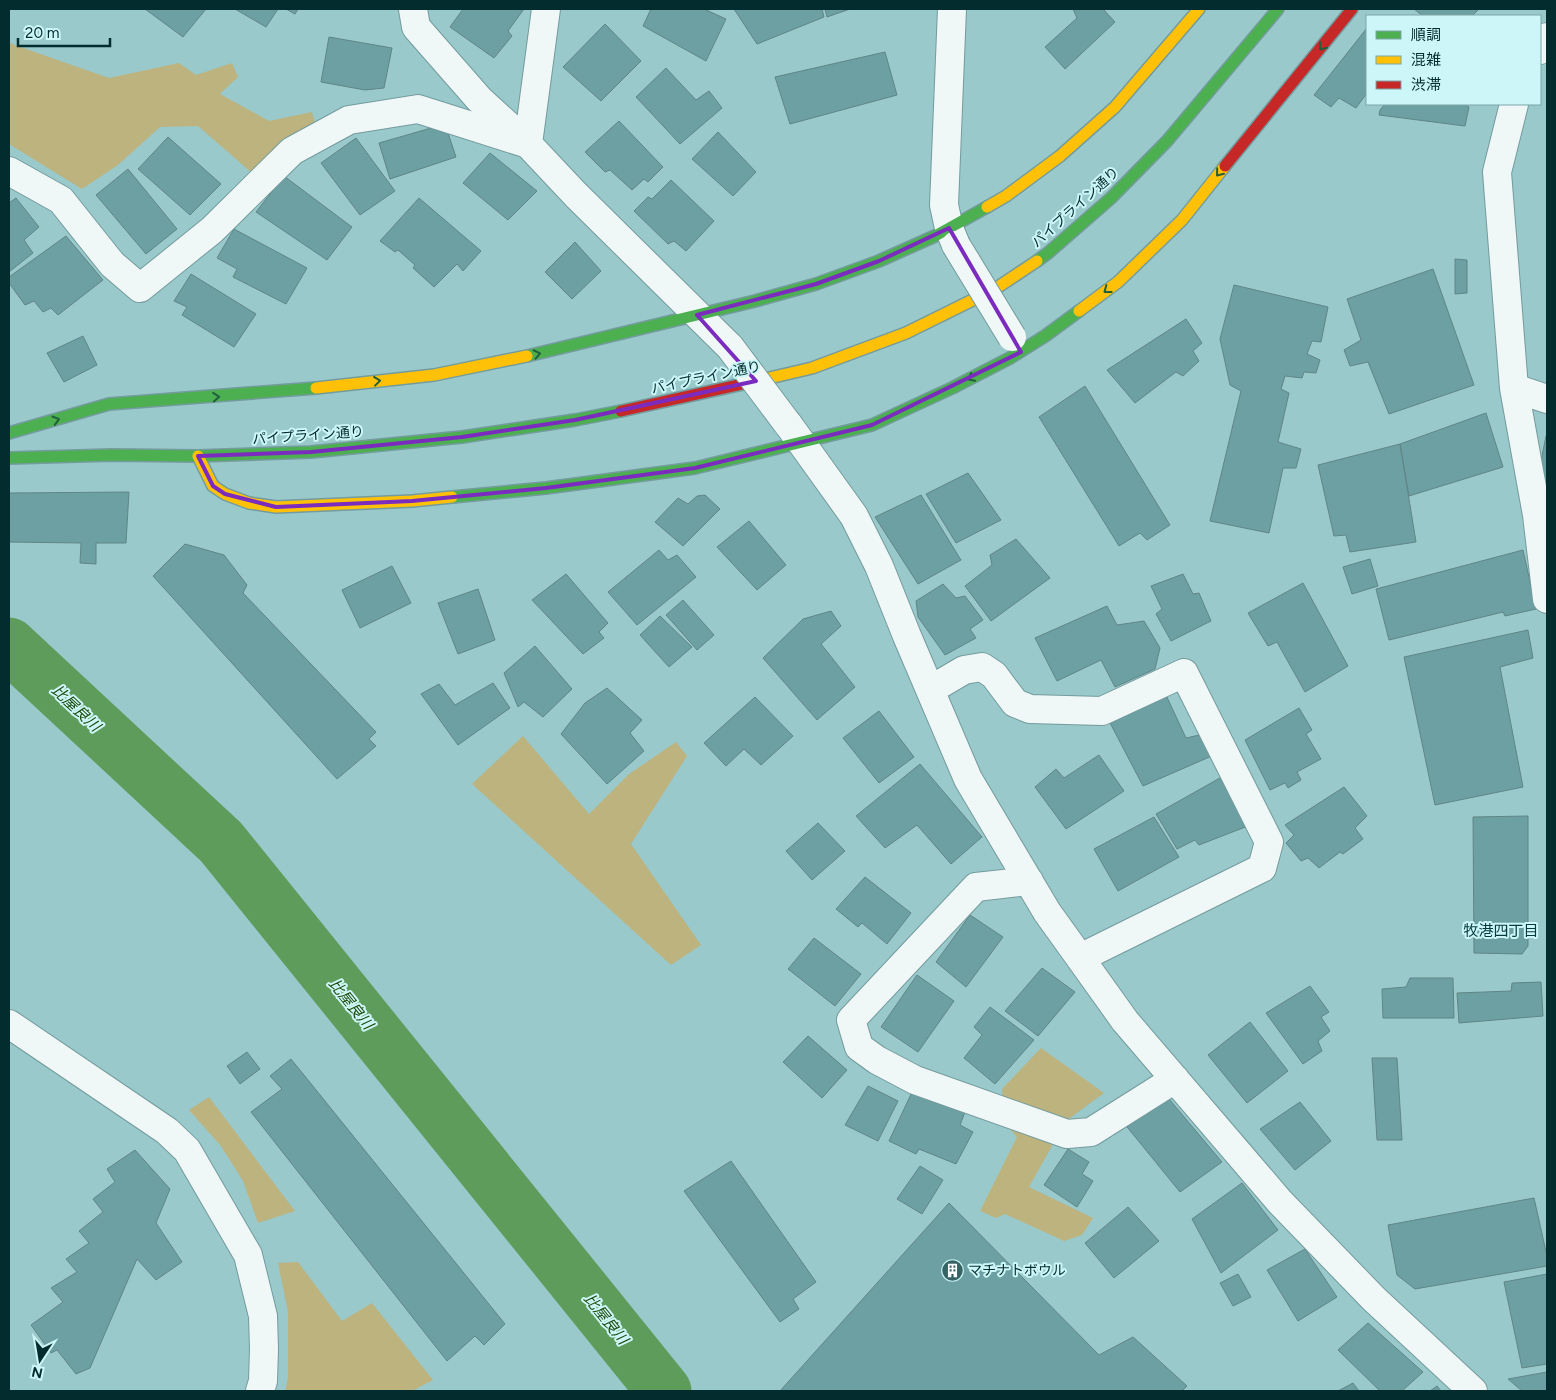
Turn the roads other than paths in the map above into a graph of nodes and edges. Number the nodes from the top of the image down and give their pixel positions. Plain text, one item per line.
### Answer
1 (413, 9) edge
2 (546, 9) edge
3 (952, 9) edge
4 (1199, 9) edge
5 (1278, 9) edge
6 (1352, 9) edge
7 (1547, 37) edge
8 (1541, 48) edge
9 (1514, 105) edge
10 (528, 144) junction
11 (9, 171) edge
12 (953, 236) junction
13 (697, 314) junction
14 (1016, 344) junction
15 (1514, 388) junction
16 (1547, 399) edge
17 (9, 433) edge
18 (795, 433) junction
19 (198, 456) junction
20 (9, 458) edge
21 (1547, 599) edge
22 (930, 690) junction
23 (1029, 881) junction
24 (1080, 958) junction
25 (9, 1024) edge
26 (1175, 1079) junction
27 (260, 1391) edge
28 (1473, 1391) edge

1 - 10 street
2 - 10 street
3 - 12 street
4 - 12 main road
5 - 19 main road, パイプライン通り
6 -> 14 main road
7 - 8 street
9 - 15 street
10 - 11 street
10 - 13 street
12 - 13 main road
12 - 14 street, bridge
17 -> 13 main road
13 - 18 street, bridge
14 -> 18 main road
15 - 16 street
15 - 21 street
18 - 19 main road
18 - 22 street
19 - 20 main road, パイプライン通り
22 - 23 street
22 - 24 street
23 - 24 street
23 - 26 street
24 - 26 street
25 - 27 street
26 - 28 street

